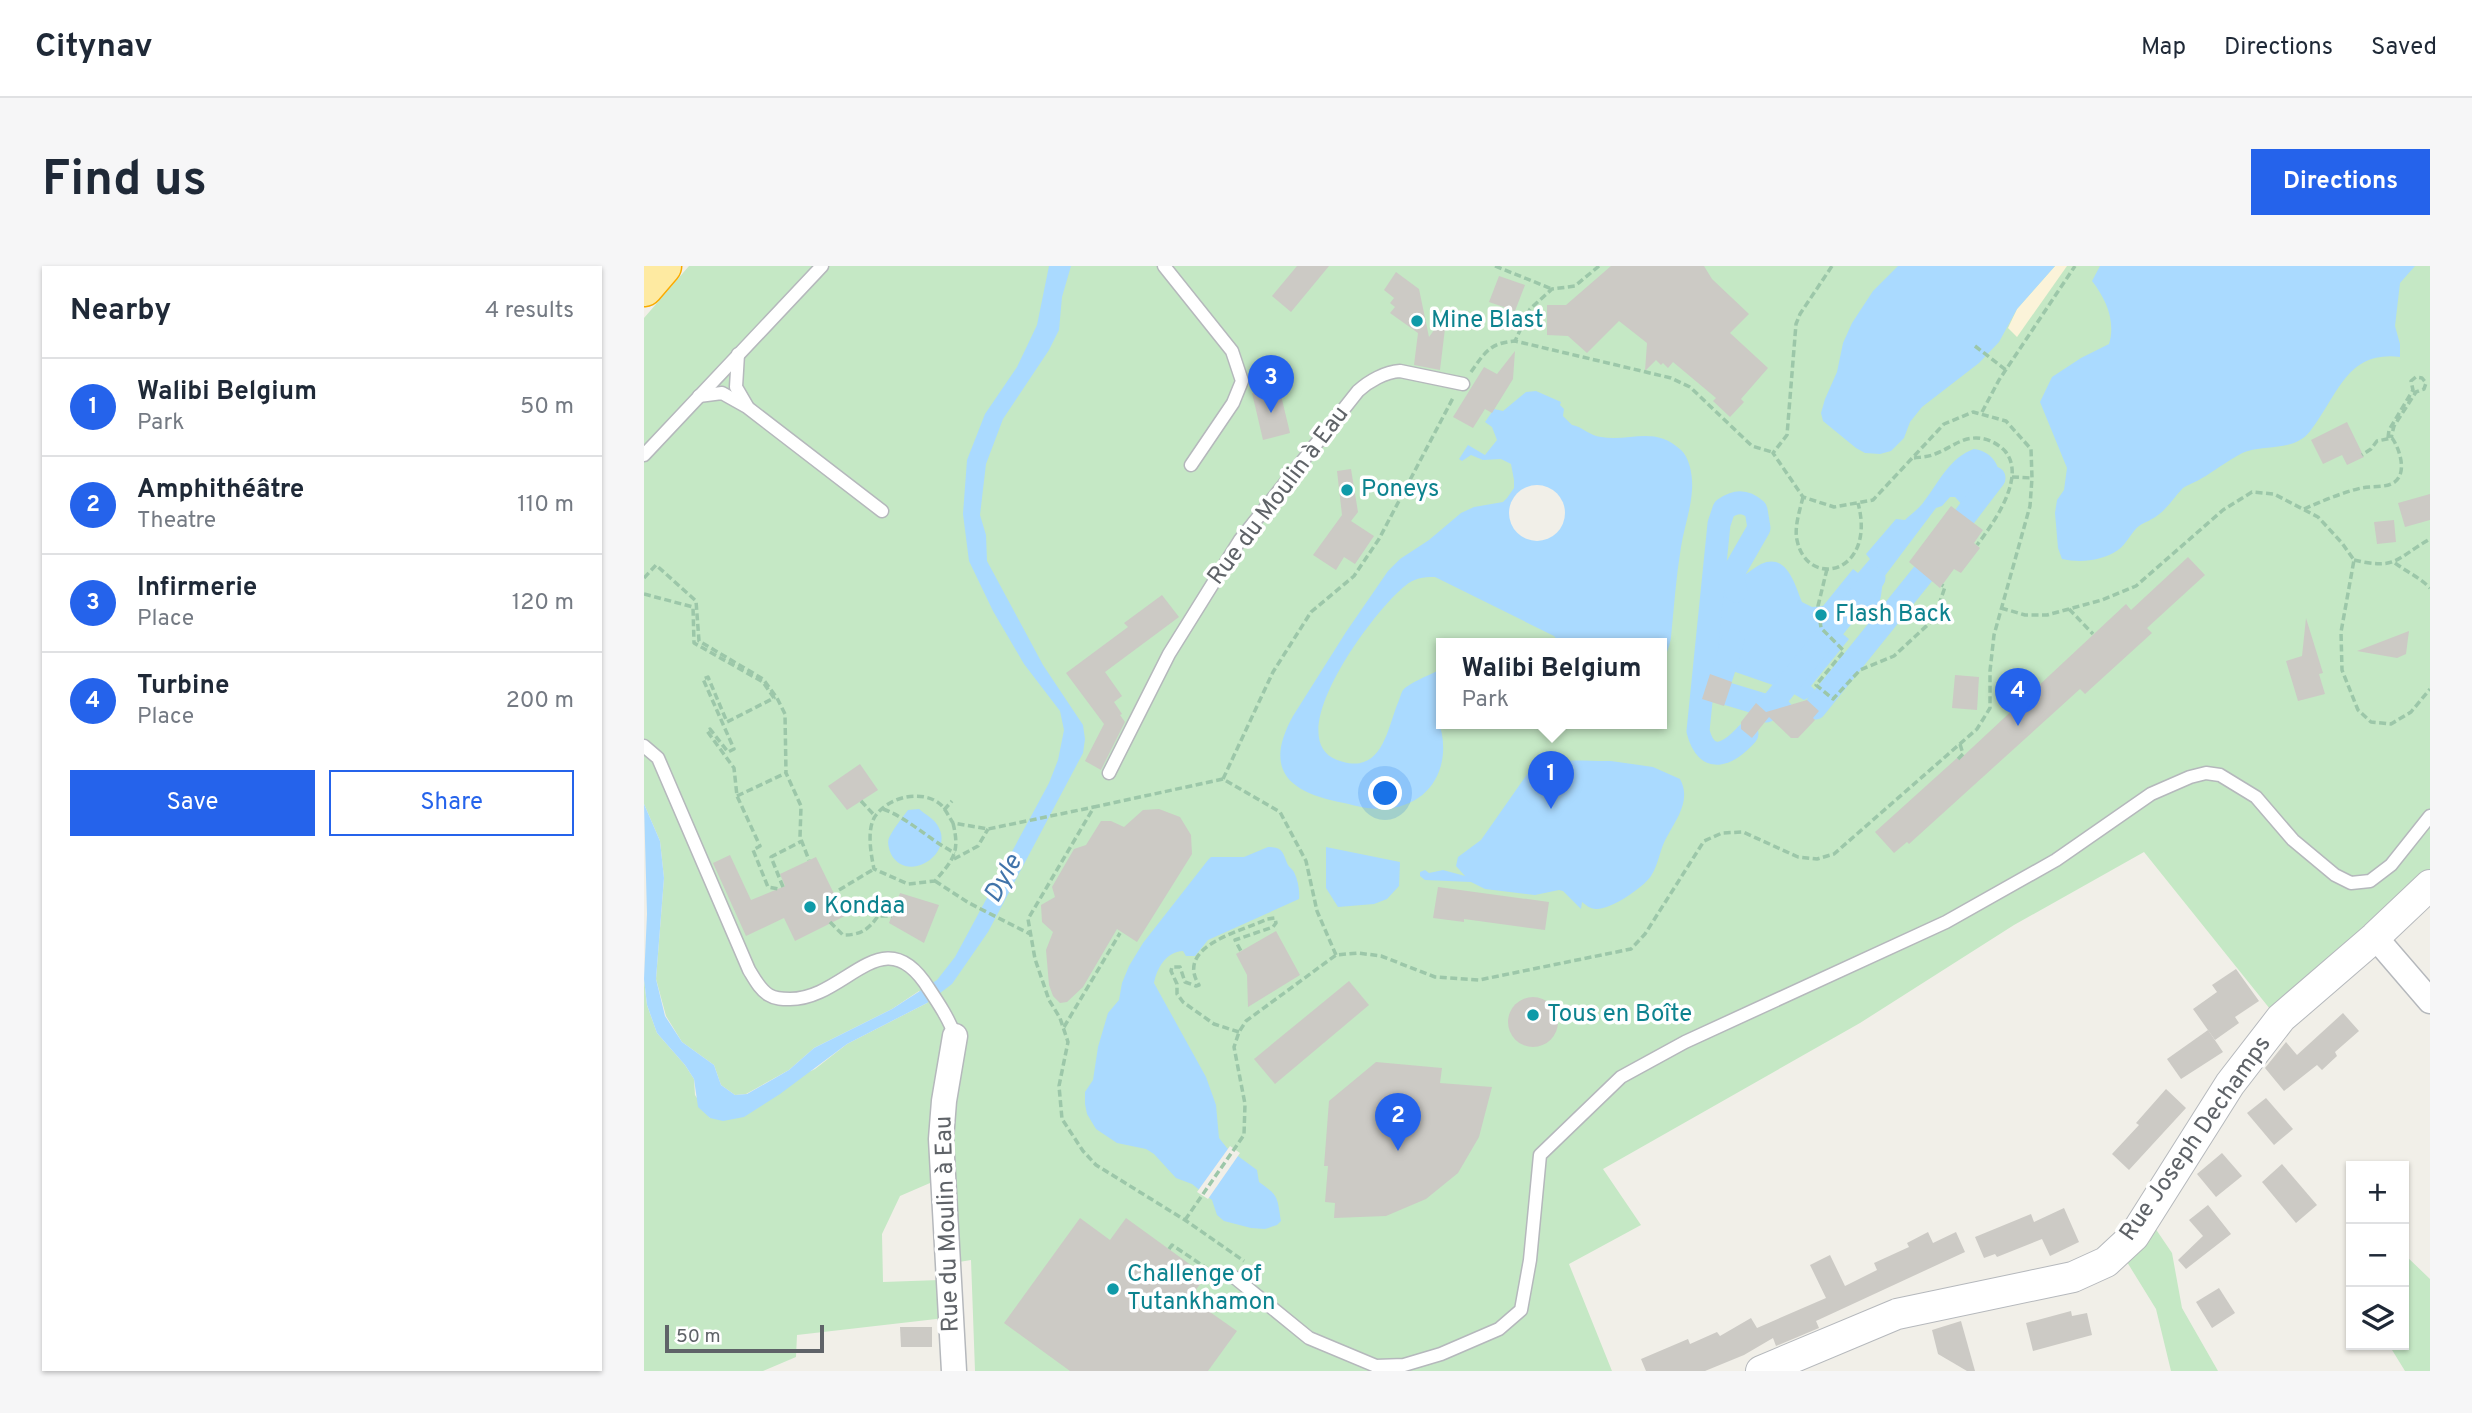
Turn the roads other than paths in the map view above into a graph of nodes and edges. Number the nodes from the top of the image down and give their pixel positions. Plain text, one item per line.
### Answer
1 (662, 266) edge
2 (822, 266) edge
3 (1164, 266) edge
4 (644, 287) edge
5 (738, 354) junction
6 (1463, 384) road end
7 (699, 396) junction
8 (747, 407) junction
9 (644, 455) edge
10 (1191, 465) dead end
11 (882, 511) dead end
12 (644, 746) edge
13 (1109, 773) dead end
14 (2430, 816) edge
15 (2430, 885) edge
16 (2375, 937) junction
17 (2430, 1001) edge
18 (953, 1029) joint
19 (1234, 1277) road end
20 (954, 1371) edge
21 (1761, 1371) edge

1 - 4 highway
2 - 5 lane
3 - 10 lane
5 - 7 lane
5 - 8 lane
6 - 13 lane, Rue du Moulin à Eau
7 - 8 lane
7 - 9 lane
8 - 11 lane
12 - 18 lane
14 - 19 lane
15 - 16 street, Rue Joseph Dechamps
16 - 17 street
16 - 21 street, Rue Joseph Dechamps
18 - 20 street, Rue du Moulin à Eau

